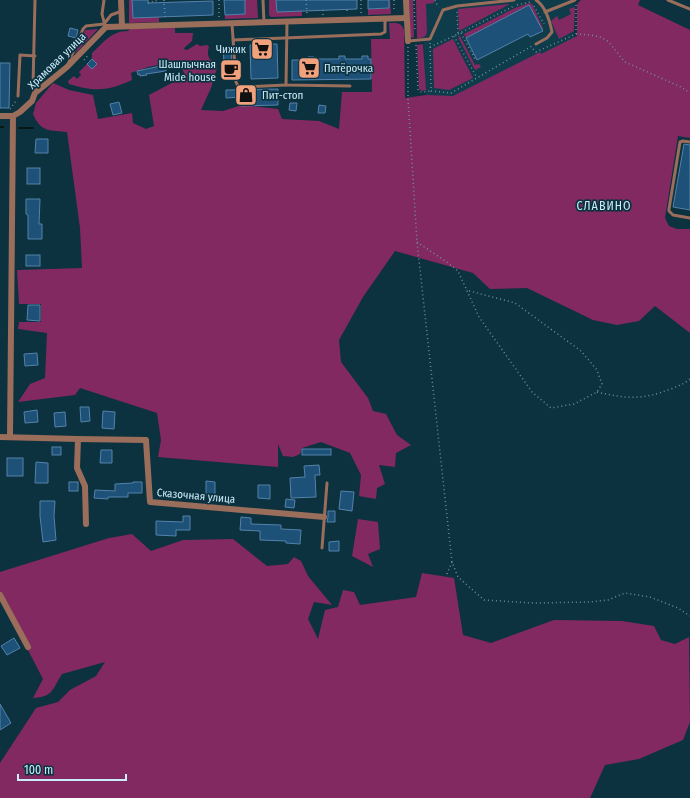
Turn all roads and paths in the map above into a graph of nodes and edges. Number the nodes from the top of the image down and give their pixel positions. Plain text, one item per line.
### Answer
1 (35, 0) edge
2 (104, 0) edge
3 (121, 0) edge
4 (158, 0) edge
5 (164, 0) edge
6 (219, 0) edge
7 (263, 0) edge
8 (306, 0) edge
9 (361, 0) edge
10 (394, 0) edge
11 (406, 0) edge
12 (414, 0) edge
13 (435, 0) edge
14 (514, 0) edge
15 (536, 0) edge
16 (575, 0) edge
17 (668, 0) edge
18 (148, 3) dead end
19 (457, 6) junction
20 (690, 9) edge
21 (122, 10) junction
22 (443, 10) junction
23 (545, 12) junction
24 (394, 14) dead end
25 (406, 18) junction
26 (386, 19) junction
27 (219, 20) dead end
28 (361, 20) junction
29 (308, 21) junction
30 (166, 22) dead end
31 (287, 22) junction
32 (264, 23) junction
33 (232, 24) junction
34 (105, 26) junction
35 (122, 26) junction
36 (546, 28) dead end
37 (415, 31) dead end
38 (460, 33) junction
39 (576, 34) junction
40 (454, 36) junction
41 (287, 37) junction
42 (430, 39) junction
43 (233, 40) junction
44 (408, 41) junction
45 (535, 43) joint
46 (416, 45) dead end
47 (531, 46) junction
48 (430, 47) junction
49 (35, 56) junction
50 (475, 59) dead end
51 (67, 67) junction
52 (477, 79) junction
53 (286, 85) junction
54 (350, 86) dead end
55 (431, 91) junction
56 (35, 93) junction
57 (690, 93) edge
58 (18, 96) joint
59 (5, 110) dead end
60 (0, 116) edge
61 (13, 116) junction
62 (690, 142) edge
63 (690, 218) edge
64 (417, 242) junction
65 (466, 290) junction
66 (690, 379) edge
67 (597, 392) junction
68 (0, 437) edge
69 (10, 437) junction
70 (78, 439) junction
71 (327, 483) dead end
72 (324, 517) junction
73 (86, 524) dead end
74 (322, 548) dead end
75 (452, 562) junction
76 (448, 574) dead end
77 (0, 595) edge
78 (690, 616) edge
79 (28, 647) dead end

1 - 49 lane
2 - 34 lane
3 - 21 street
4 - 18 path
5 - 30 path
6 - 27 path
7 - 32 lane
8 - 29 path
9 - 28 path
10 - 24 path
11 - 25 street
12 - 37 path
13 - 22 path
14 - 19 lane
15 - 23 lane
16 - 23 lane
16 - 39 path
17 - 20 lane
19 - 22 lane
19 - 38 path
21 - 34 lane
21 - 35 street
22 - 42 lane
23 - 45 lane
25 - 26 street
25 - 44 street
26 - 28 street
26 - 41 lane
28 - 29 street
29 - 31 street
31 - 32 street
31 - 41 lane
32 - 33 street
33 - 35 street
33 - 43 lane
34 - 35 street
34 - 51 street, Храмовая улица
34 - 51 lane
36 - 38 path
38 - 40 path
38 - 50 path
39 - 47 path
39 - 57 path
40 - 48 path
40 - 52 path
41 - 43 lane
41 - 53 lane
42 - 44 lane
42 - 48 path
43 - 53 lane
44 - 64 path
45 - 47 path
46 - 55 path
47 - 52 path
48 - 55 path
49 - 56 lane
49 - 58 lane
51 - 56 street, Храмовая улица
52 - 55 path
53 - 54 lane
56 - 61 street, Храмовая улица
58 - 59 path
60 - 61 street
61 - 69 street
62 - 63 lane
64 - 65 path
64 - 75 path
65 - 67 path
65 - 67 path
66 - 67 path
68 - 69 street, Сказочная улица
69 - 70 street, Сказочная улица
70 - 72 street, Сказочная улица
70 - 73 street
71 - 72 lane
72 - 74 lane
75 - 76 path
75 - 78 path
77 - 79 street

